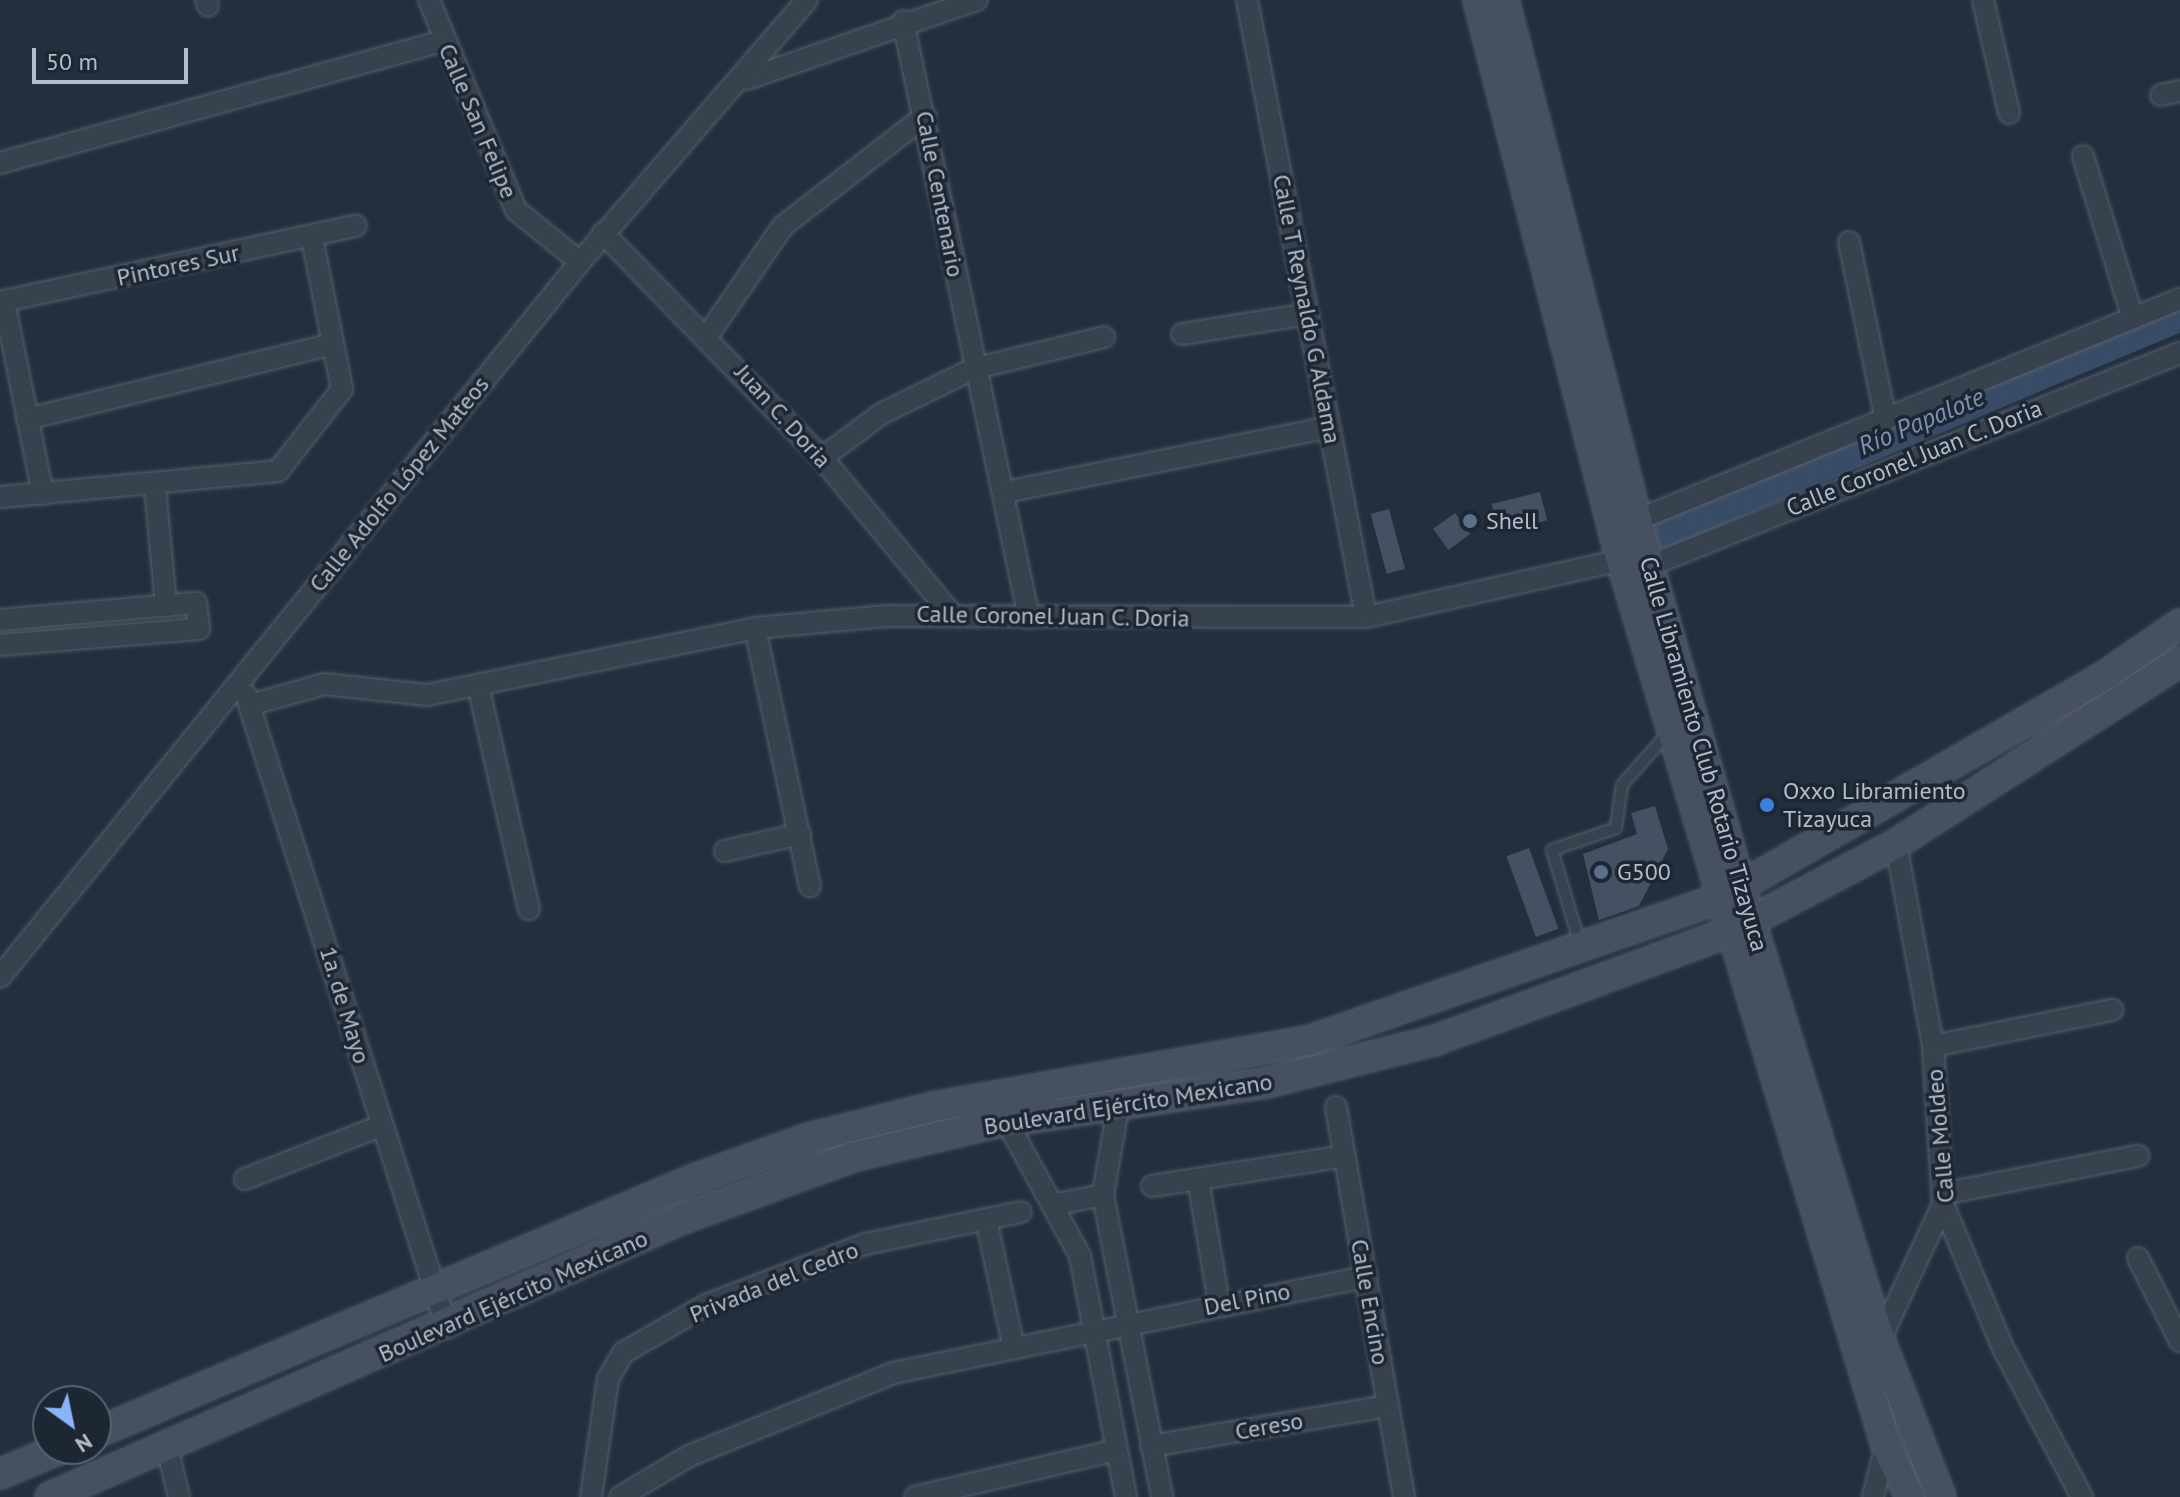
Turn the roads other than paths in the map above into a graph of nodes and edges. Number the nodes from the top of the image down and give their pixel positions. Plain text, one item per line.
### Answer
1 (429, 0) edge
2 (807, 0) edge
3 (977, 0) edge
4 (1247, 0) edge
5 (1478, 0) edge
6 (1504, 0) edge
7 (1983, 0) edge
8 (903, 21) junction
9 (444, 41) junction
10 (744, 80) junction
11 (2009, 113) dead end
12 (925, 116) junction
13 (2083, 156) dead end
14 (0, 163) edge
15 (356, 226) dead end
16 (603, 233) junction
17 (312, 237) junction
18 (1849, 242) dead end
19 (580, 262) junction
20 (2180, 299) edge
21 (2, 301) edge
22 (1308, 314) junction
23 (2133, 319) junction
24 (1182, 334) dead end
25 (708, 335) junction
26 (1104, 337) dead end
27 (333, 344) junction
28 (2180, 353) edge
29 (973, 369) junction
30 (27, 419) junction
31 (1886, 420) junction
32 (1330, 427) junction
33 (822, 458) junction
34 (155, 487) junction
35 (1005, 492) junction
36 (43, 494) junction
37 (0, 497) edge
38 (1637, 520) junction
39 (1621, 560) junction
40 (1649, 566) junction
41 (166, 606) junction
42 (949, 611) junction
43 (1366, 617) junction
44 (1029, 618) junction
45 (0, 620) edge
46 (2180, 624) edge
47 (755, 628) junction
48 (0, 645) edge
49 (2180, 662) edge
50 (2106, 675) junction
51 (240, 683) junction
52 (478, 685) junction
53 (2121, 703) junction
54 (250, 705) junction
55 (1670, 730) junction
56 (800, 834) junction
57 (1896, 844) junction
58 (725, 851) dead end
59 (810, 886) dead end
60 (1731, 893) junction
61 (529, 909) dead end
62 (1741, 927) junction
63 (1578, 951) junction
64 (0, 977) edge
65 (2112, 1010) dead end
66 (1933, 1046) junction
67 (1119, 1102) junction
68 (1336, 1107) dead end
69 (1007, 1122) junction
70 (383, 1125) junction
71 (1345, 1156) junction
72 (2138, 1156) dead end
73 (245, 1179) dead end
74 (1198, 1179) junction
75 (1152, 1186) dead end
76 (1103, 1195) junction
77 (1943, 1199) junction
78 (1056, 1204) junction
79 (1021, 1212) dead end
80 (986, 1219) junction
81 (1114, 1250) junction
82 (1080, 1256) junction
83 (2138, 1258) dead end
84 (1366, 1277) junction
85 (432, 1289) junction
86 (1219, 1303) junction
87 (1129, 1322) junction
88 (1096, 1327) junction
89 (447, 1328) junction
90 (1880, 1340) junction
91 (2180, 1341) edge
92 (1013, 1344) junction
93 (1387, 1406) junction
94 (112, 1426) edge
95 (1886, 1445) junction
96 (1151, 1446) junction
97 (167, 1447) junction
98 (1117, 1450) junction
99 (32, 1460) edge
100 (0, 1474) edge
101 (50, 1497) edge
102 (179, 1497) edge
103 (591, 1497) edge
104 (620, 1497) edge
105 (915, 1497) edge
106 (1126, 1497) edge
107 (1162, 1497) edge
108 (1404, 1497) edge
109 (1873, 1497) edge
110 (1910, 1497) edge
111 (1941, 1497) edge
112 (2082, 1497) edge

1 - 9 street, Calle San Felipe
2 - 10 street, Calle Adolfo López Mateos
3 - 8 street
4 - 22 street, Calle T Reynaldo G Aldama
5 - 39 main road, Calle Libramiento Club Rotario Tizayuca
6 - 38 main road, Calle Libramiento Club Rotario Tizayuca
7 - 11 street
8 - 10 street
8 - 12 street, Calle Centenario
9 - 14 street
9 - 19 street, Calle San Felipe
10 - 16 street, Calle Adolfo López Mateos
12 - 25 street
12 - 29 street, Calle Centenario
13 - 23 street
15 - 17 street, Pintores Sur
16 - 19 street, Calle Adolfo López Mateos
16 - 25 street, Juan C. Doria
17 - 21 street, Pintores Sur
17 - 27 street
18 - 31 street
19 - 51 street, Calle Adolfo López Mateos
20 - 23 street, Calle Coronel Juan C. Doria
21 - 30 street
22 - 24 street
22 - 32 street, Calle T Reynaldo G Aldama
23 - 31 street, Calle Coronel Juan C. Doria
25 - 33 street, Juan C. Doria
26 - 29 street
27 - 30 street
27 - 34 street
28 - 40 street, Calle Coronel Juan C. Doria
29 - 33 street
29 - 35 street, Calle Centenario
30 - 36 street
31 - 38 street, Calle Coronel Juan C. Doria
32 - 35 street
32 - 43 street, Calle T Reynaldo G Aldama
33 - 42 street, Juan C. Doria
34 - 36 street
34 - 41 street
35 - 44 street, Calle Centenario
36 - 37 street
38 - 40 main road, Calle Libramiento Club Rotario Tizayuca
39 - 43 street, Calle Coronel Juan C. Doria
39 - 55 main road, Calle Libramiento Club Rotario Tizayuca
40 - 60 main road, Calle Libramiento Club Rotario Tizayuca
41 - 45 street
41 - 48 street
42 - 44 street, Calle Coronel Juan C. Doria
42 - 47 street, Calle Coronel Juan C. Doria
43 - 44 street, Calle Coronel Juan C. Doria
46 - 50 main road, Boulevard Ejército Mexicano
47 - 52 street, Calle Coronel Juan C. Doria
47 - 56 street
49 - 53 main road, Boulevard Ejército Mexicano
50 - 53 main road
50 - 60 main road, Boulevard Ejército Mexicano
51 - 54 street, 1a. de Mayo
51 - 64 street, Calle Adolfo López Mateos
52 - 54 street, Calle Coronel Juan C. Doria
52 - 61 street
53 - 57 main road, Boulevard Ejército Mexicano
54 - 70 street, 1a. de Mayo
55 - 60 main road, Calle Libramiento Club Rotario Tizayuca
55 - 63 lane
56 - 58 street
56 - 59 street
57 - 62 main road, Boulevard Ejército Mexicano
57 - 66 street, Calle Moldeo
60 - 62 main road, Calle Libramiento Club Rotario Tizayuca
60 - 63 main road, Boulevard Ejército Mexicano
62 - 67 main road, Boulevard Ejército Mexicano
62 - 90 main road, Calle Libramiento Club Rotario Tizayuca
62 - 95 main road, Calle Libramiento Club Rotario Tizayuca
63 - 85 main road, Boulevard Ejército Mexicano
65 - 66 street
66 - 77 street, Calle Moldeo
67 - 69 main road, Boulevard Ejército Mexicano
67 - 76 street
68 - 71 street, Calle Encino
69 - 78 street
69 - 89 main road, Boulevard Ejército Mexicano
70 - 73 street
70 - 85 street, 1a. de Mayo
71 - 74 street
71 - 84 street, Calle Encino
72 - 77 street
74 - 75 street
74 - 86 street
76 - 78 street
76 - 81 street
77 - 90 street
77 - 112 street, Calle Moldeo
78 - 82 street
79 - 80 street, Privada del Cedro
80 - 92 street
80 - 103 street, Privada del Cedro
81 - 82 street
81 - 87 street
82 - 88 street
83 - 91 street
84 - 86 street, Del Pino
84 - 93 street, Calle Encino
85 - 89 street, 1a. de Mayo
85 - 94 main road, Boulevard Ejército Mexicano
86 - 87 street, Del Pino
87 - 88 street, Del Pino
87 - 96 street
88 - 92 street
88 - 98 street
89 - 97 main road, Boulevard Ejército Mexicano
90 - 111 main road, Calle Libramiento Club Rotario Tizayuca
92 - 104 street
93 - 96 street, Cereso
93 - 108 street, Calle Encino
95 - 109 street
95 - 110 main road, Calle Libramiento Club Rotario Tizayuca
96 - 107 street
97 - 101 main road, Boulevard Ejército Mexicano
97 - 102 street
98 - 105 street
98 - 106 street
99 - 100 main road

